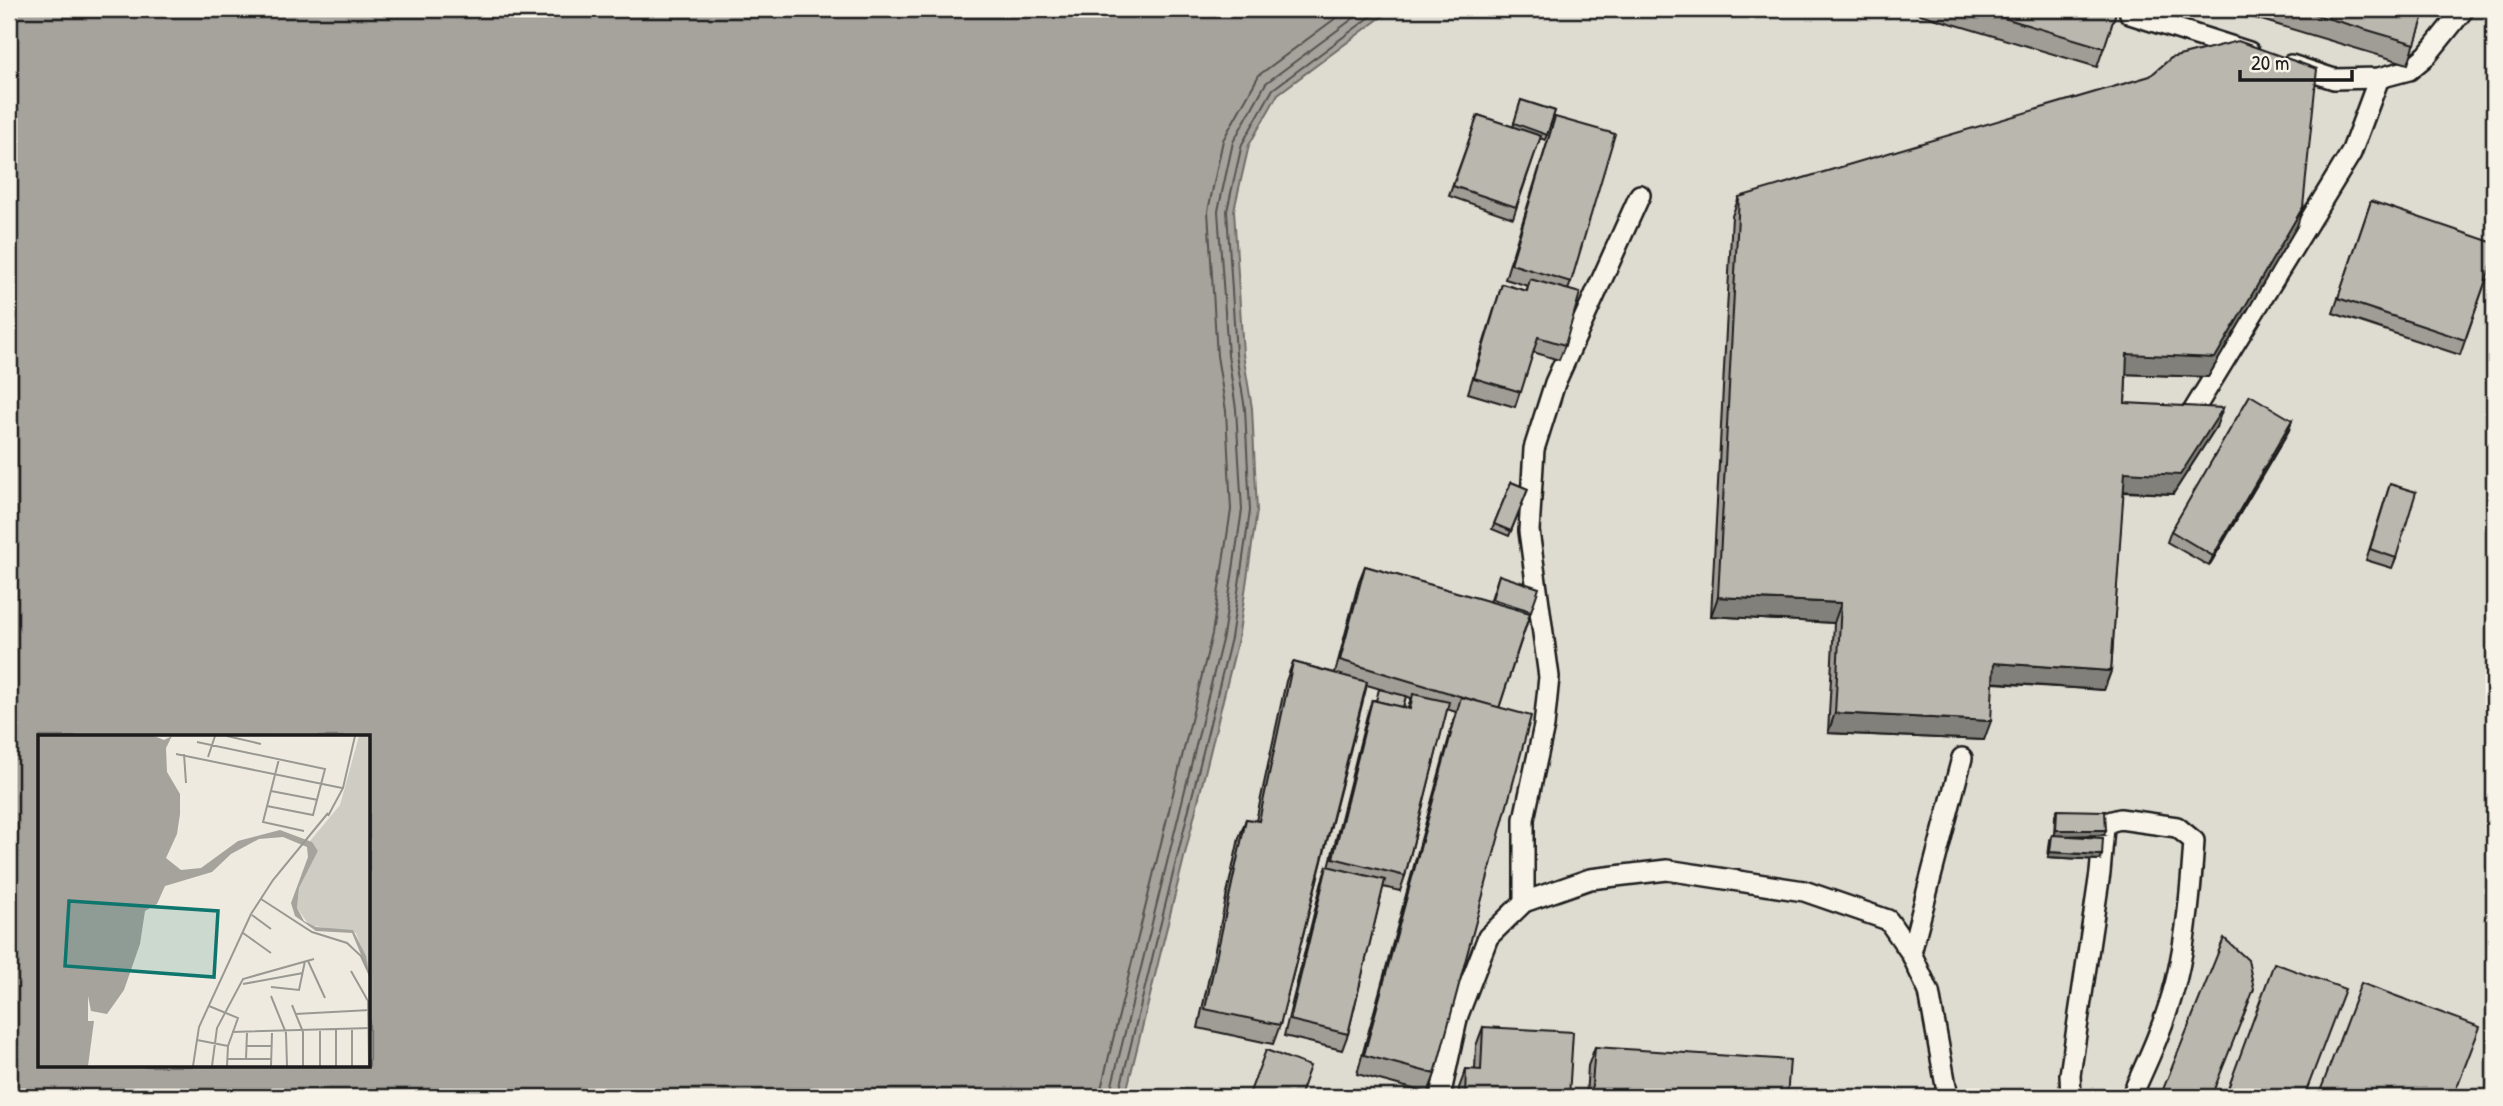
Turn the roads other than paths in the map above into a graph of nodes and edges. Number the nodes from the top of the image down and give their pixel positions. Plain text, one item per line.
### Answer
1 (2463, 9) edge
2 (2130, 14) dead end
3 (2379, 78) junction
4 (1640, 195) dead end
5 (2192, 413) edge
6 (1962, 758) dead end
7 (1524, 902) junction
8 (1911, 953) junction
9 (1440, 1097) edge
10 (1948, 1097) edge
11 (2071, 1097) edge
12 (2131, 1097) edge

1 - 3 lane
2 - 3 lane
3 - 5 lane
4 - 7 lane
6 - 8 lane
7 - 8 lane
7 - 9 lane
8 - 10 lane
11 - 12 lane

